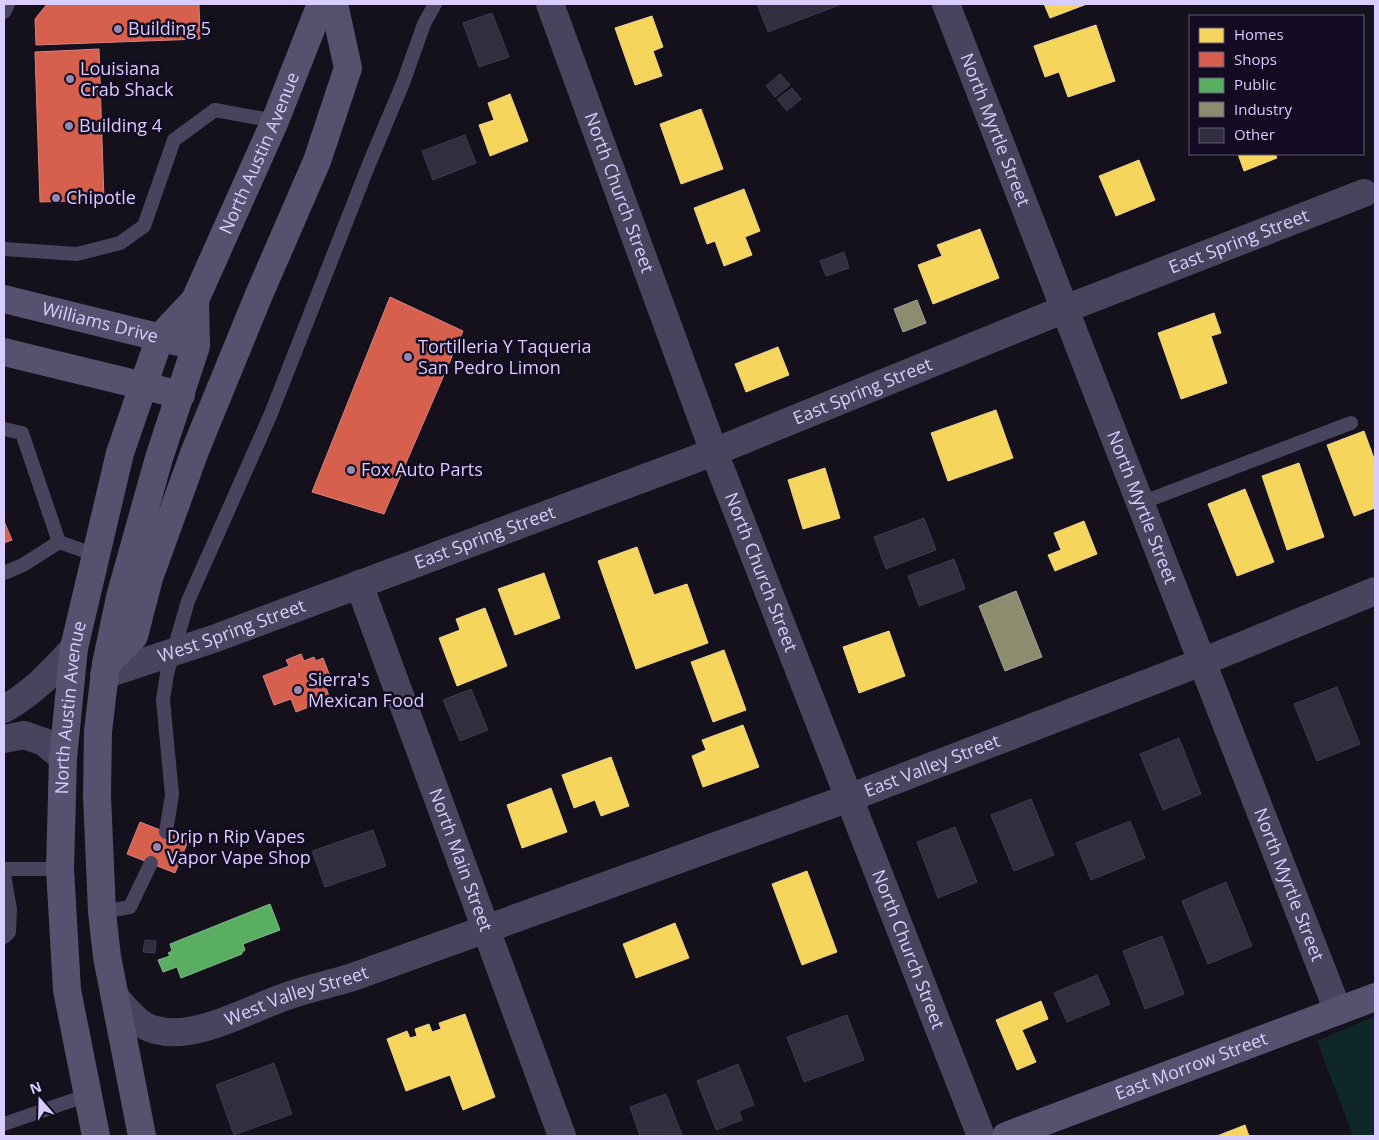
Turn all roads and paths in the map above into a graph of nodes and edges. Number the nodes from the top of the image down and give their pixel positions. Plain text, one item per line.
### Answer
1 (8, 4) edge
2 (321, 4) edge
3 (334, 4) edge
4 (435, 4) edge
5 (550, 4) edge
6 (946, 4) edge
7 (4, 12) edge
8 (275, 121) junction
9 (1364, 193) dead end
10 (4, 249) edge
11 (4, 299) edge
12 (195, 300) junction
13 (1065, 309) junction
14 (160, 337) junction
15 (196, 346) junction
16 (4, 352) edge
17 (143, 386) junction
18 (181, 395) junction
19 (1351, 423) dead end
20 (4, 429) edge
21 (714, 452) junction
22 (1141, 503) junction
23 (59, 542) junction
24 (96, 555) junction
25 (4, 573) edge
26 (359, 584) junction
27 (1375, 592) edge
28 (74, 648) junction
29 (174, 652) junction
30 (1202, 662) junction
31 (105, 670) junction
32 (4, 709) edge
33 (4, 739) edge
34 (63, 758) junction
35 (849, 798) junction
36 (166, 832) dead end
37 (151, 863) dead end
38 (4, 869) edge
39 (60, 869) junction
40 (4, 875) edge
41 (102, 912) junction
42 (486, 928) junction
43 (4, 937) edge
44 (115, 996) junction
45 (1375, 997) edge
46 (1338, 1011) junction
47 (88, 1095) junction
48 (4, 1124) edge
49 (96, 1136) edge
50 (142, 1136) edge
51 (562, 1136) edge
52 (981, 1136) edge
53 (1006, 1136) edge

1 - 7 lane
2 - 8 main road, North Austin Avenue
3 - 31 main road
4 - 29 lane
5 - 21 street, North Church Street
6 - 13 street, North Myrtle Street
8 - 10 lane
8 - 12 main road, North Austin Avenue
9 - 13 street, East Spring Street
11 - 14 main road, Williams Drive
12 - 14 main road, North Austin Avenue
12 - 15 main road, North Austin Avenue
13 - 21 street, East Spring Street
13 - 22 street, North Myrtle Street
14 - 15 main road, Williams Drive
14 - 17 main road, North Austin Avenue
15 - 18 main road, North Austin Avenue
16 - 17 main road
17 - 18 main road
17 - 24 main road, North Austin Avenue
18 - 31 main road, North Austin Avenue
19 - 22 lane
20 - 23 lane
21 - 26 street, East Spring Street
21 - 35 street, North Church Street
22 - 30 street, North Myrtle Street
23 - 24 lane
23 - 25 lane
24 - 28 main road, North Austin Avenue
26 - 29 street, West Spring Street
26 - 42 street, North Main Street
27 - 30 street, East Valley Street
28 - 32 street
28 - 34 main road, North Austin Avenue
29 - 31 street, West Spring Street
29 - 36 lane
30 - 35 street, East Valley Street
30 - 46 street, North Myrtle Street
31 - 41 main road, North Austin Avenue
33 - 34 street
34 - 39 main road, North Austin Avenue
35 - 42 street, East Valley Street
35 - 52 street, North Church Street
37 - 41 lane
38 - 39 lane
39 - 47 main road, North Austin Avenue
40 - 43 lane
41 - 44 main road, North Austin Avenue
42 - 44 street, West Valley Street
42 - 51 street, North Main Street
44 - 50 main road, North Austin Avenue
45 - 46 main road, East Morrow Street
46 - 53 main road, East Morrow Street
47 - 48 lane
47 - 49 main road, North Austin Avenue

